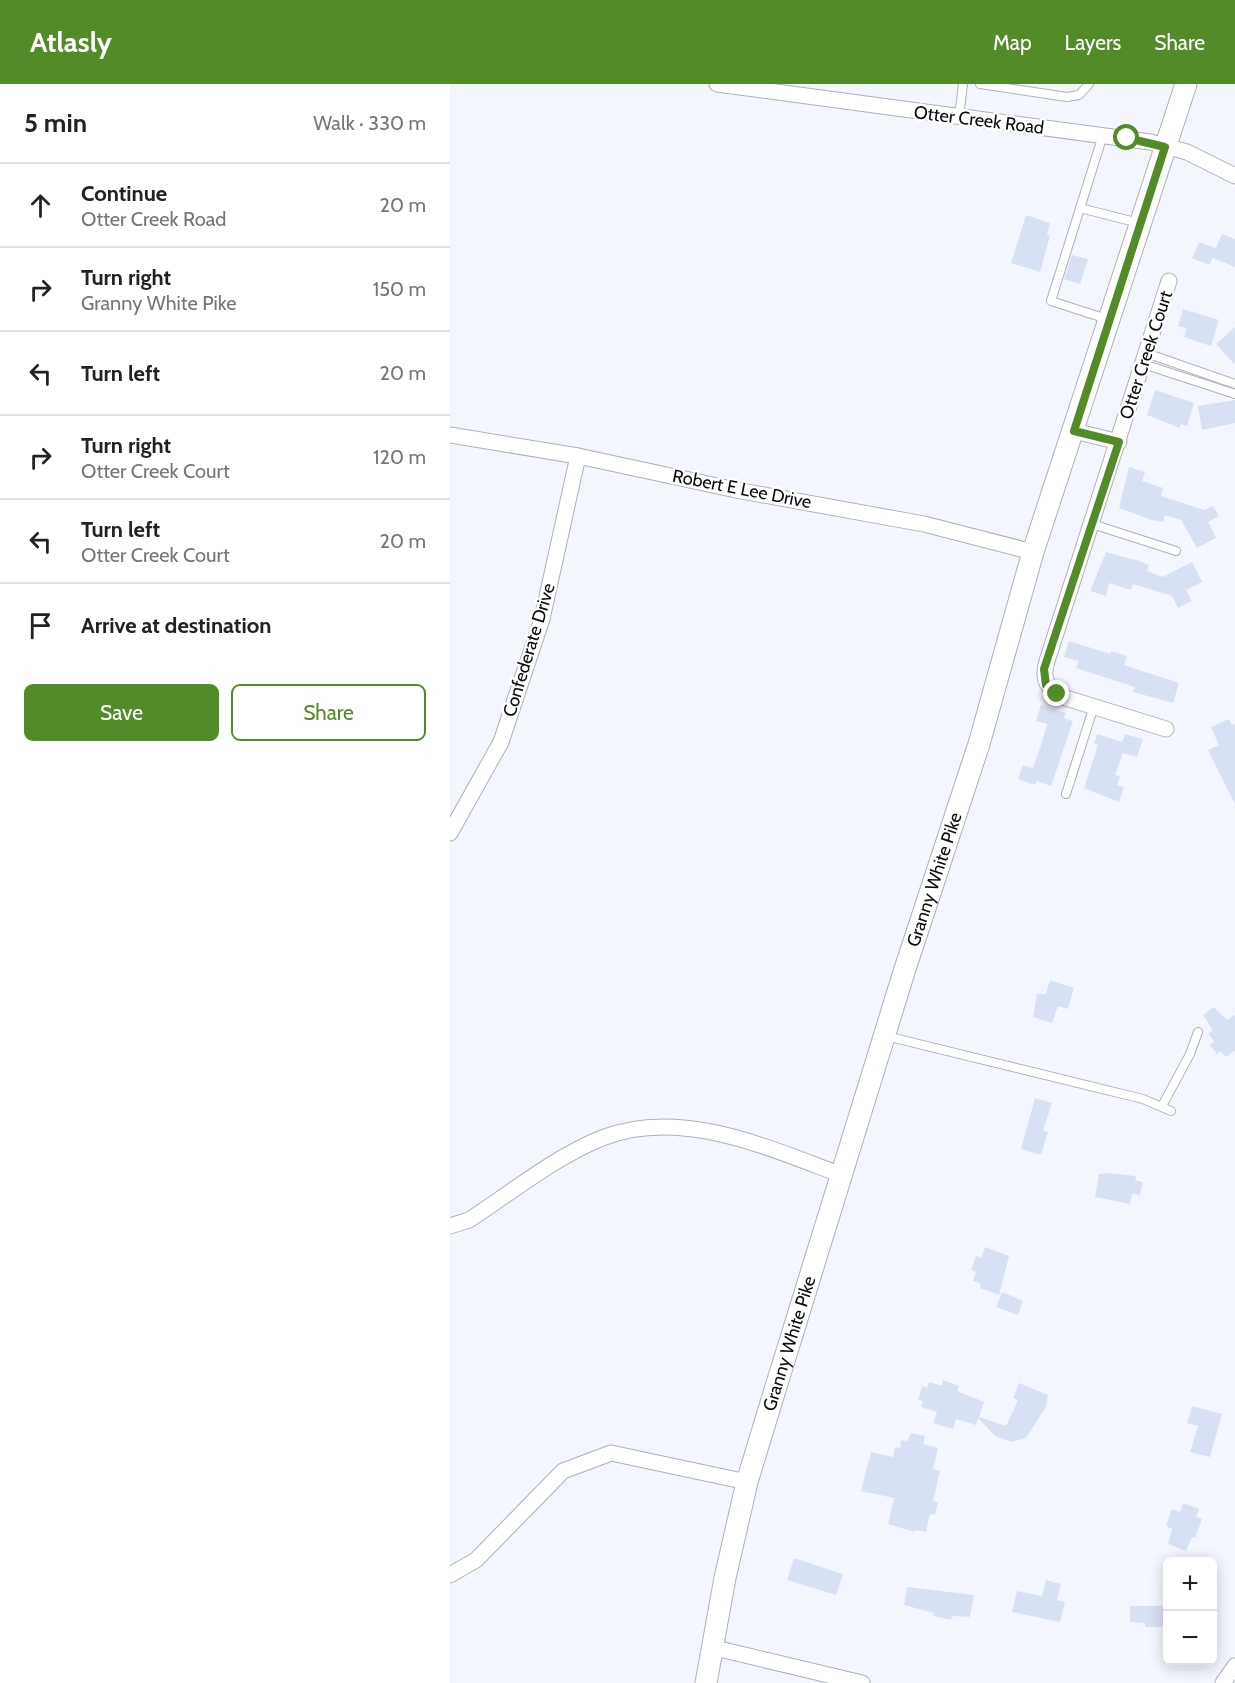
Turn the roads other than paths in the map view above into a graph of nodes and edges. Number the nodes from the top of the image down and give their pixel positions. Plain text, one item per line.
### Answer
1 (717, 84) edge
2 (963, 84) edge
3 (980, 84) edge
4 (1089, 84) edge
5 (1186, 84) edge
6 (959, 117) junction
7 (1103, 135) junction
8 (1165, 147) junction
9 (1235, 176) edge
10 (1080, 207) junction
11 (1142, 224) junction
12 (1169, 281) dead end
13 (1111, 320) junction
14 (1144, 358) junction
15 (1205, 374) junction
16 (1202, 383) junction
17 (1235, 384) edge
18 (1235, 394) edge
19 (1074, 431) junction
20 (450, 435) edge
21 (1119, 442) junction
22 (578, 456) junction
23 (1092, 524) junction
24 (1176, 551) dead end
25 (1033, 552) junction
26 (1094, 706) junction
27 (1166, 729) dead end
28 (1066, 794) dead end
29 (450, 833) edge
30 (1198, 1032) dead end
31 (884, 1036) junction
32 (1162, 1106) junction
33 (1171, 1112) dead end
34 (842, 1175) junction
35 (450, 1226) edge
36 (747, 1482) junction
37 (450, 1575) edge
38 (711, 1647) junction
39 (1235, 1666) edge
40 (706, 1683) edge
41 (862, 1683) edge
42 (1223, 1683) edge

1 - 6 street, Otter Creek Road
2 - 6 lane
3 - 4 lane
5 - 8 main road, Granny White Pike
6 - 7 street, Otter Creek Road
7 - 8 street, Otter Creek Road
7 - 10 lane
8 - 9 street, Otter Creek Road
8 - 11 main road, Granny White Pike
10 - 11 lane
10 - 13 lane
11 - 13 main road, Granny White Pike
12 - 14 street, Otter Creek Court
13 - 19 main road, Granny White Pike
14 - 15 lane
14 - 16 lane
14 - 21 street, Otter Creek Court
15 - 16 lane
15 - 17 lane
16 - 18 lane
19 - 21 street
19 - 25 main road, Granny White Pike
20 - 22 street, Robert E Lee Drive
21 - 23 street, Otter Creek Court
22 - 25 street, Robert E Lee Drive
22 - 29 street, Confederate Drive
23 - 24 lane
23 - 26 street, Otter Creek Court
25 - 31 main road, Granny White Pike
26 - 27 street, Otter Creek Court
26 - 28 lane
30 - 32 lane
31 - 32 lane
31 - 34 main road, Granny White Pike
32 - 33 lane
34 - 35 street
34 - 36 main road, Granny White Pike
36 - 37 street
36 - 38 main road, Granny White Pike
38 - 40 main road, Granny White Pike
38 - 41 street
39 - 42 street

